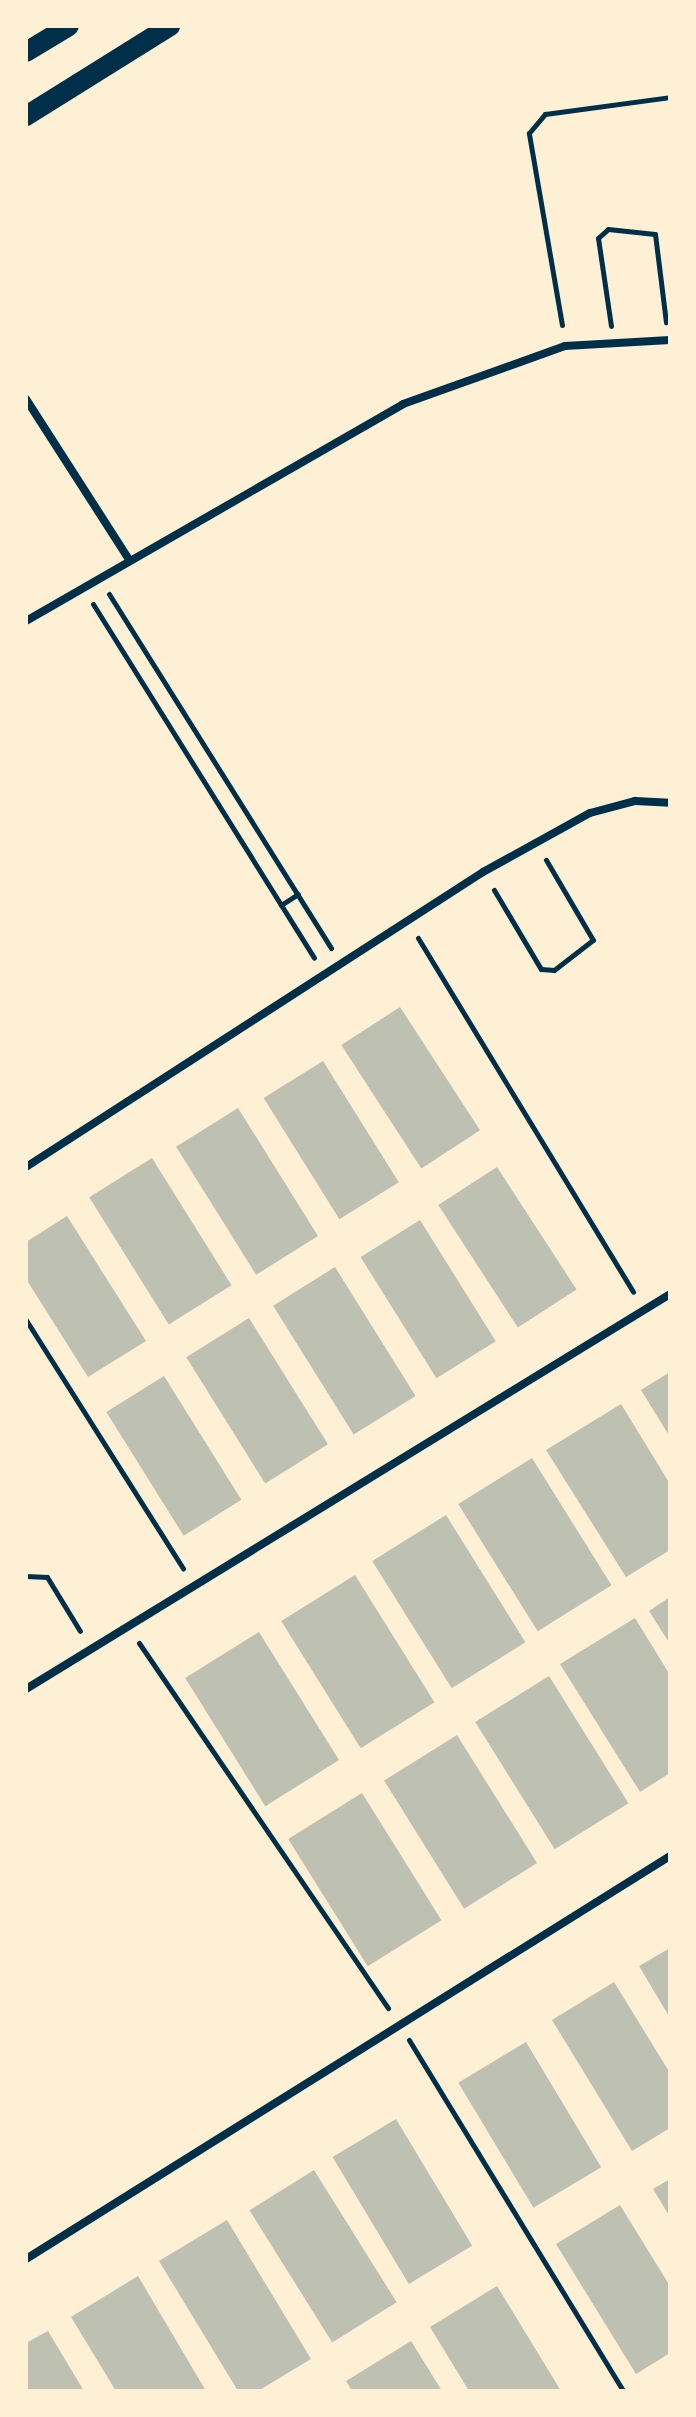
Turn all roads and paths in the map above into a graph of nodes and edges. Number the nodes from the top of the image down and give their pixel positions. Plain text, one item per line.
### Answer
1 (69, 26) edge
2 (170, 26) edge
3 (26, 52) edge
4 (670, 97) edge
5 (26, 116) edge
6 (613, 337) junction
7 (669, 339) edge
8 (565, 346) junction
9 (26, 399) edge
10 (128, 558) junction
11 (98, 576) junction
12 (82, 586) junction
13 (26, 621) edge
14 (670, 803) edge
15 (535, 844) junction
16 (483, 872) junction
17 (298, 894) junction
18 (281, 905) junction
19 (410, 925) junction
20 (344, 968) junction
21 (327, 978) junction
22 (26, 1167) edge
23 (670, 1294) edge
24 (643, 1310) junction
25 (26, 1320) edge
26 (26, 1576) edge
27 (194, 1586) junction
28 (129, 1628) junction
29 (91, 1649) junction
30 (26, 1689) edge
31 (670, 1856) edge
32 (400, 2025) junction
33 (26, 2259) edge
34 (623, 2391) edge

1 - 3 main road
2 - 5 main road
4 - 8 path
6 - 7 street
6 - 7 path
6 - 8 street
8 - 10 street
9 - 10 street
10 - 11 street
11 - 12 street
11 - 17 path
12 - 13 street
12 - 18 path
14 - 15 street
15 - 16 street
15 - 16 path
16 - 19 street
17 - 18 path
17 - 20 path
18 - 21 path
19 - 20 street
19 - 24 path
20 - 21 street
21 - 22 street
23 - 24 street
24 - 27 street
25 - 27 path
26 - 29 path
27 - 28 street
28 - 29 street
28 - 32 path
29 - 30 street
31 - 32 street
32 - 33 street
32 - 34 path

